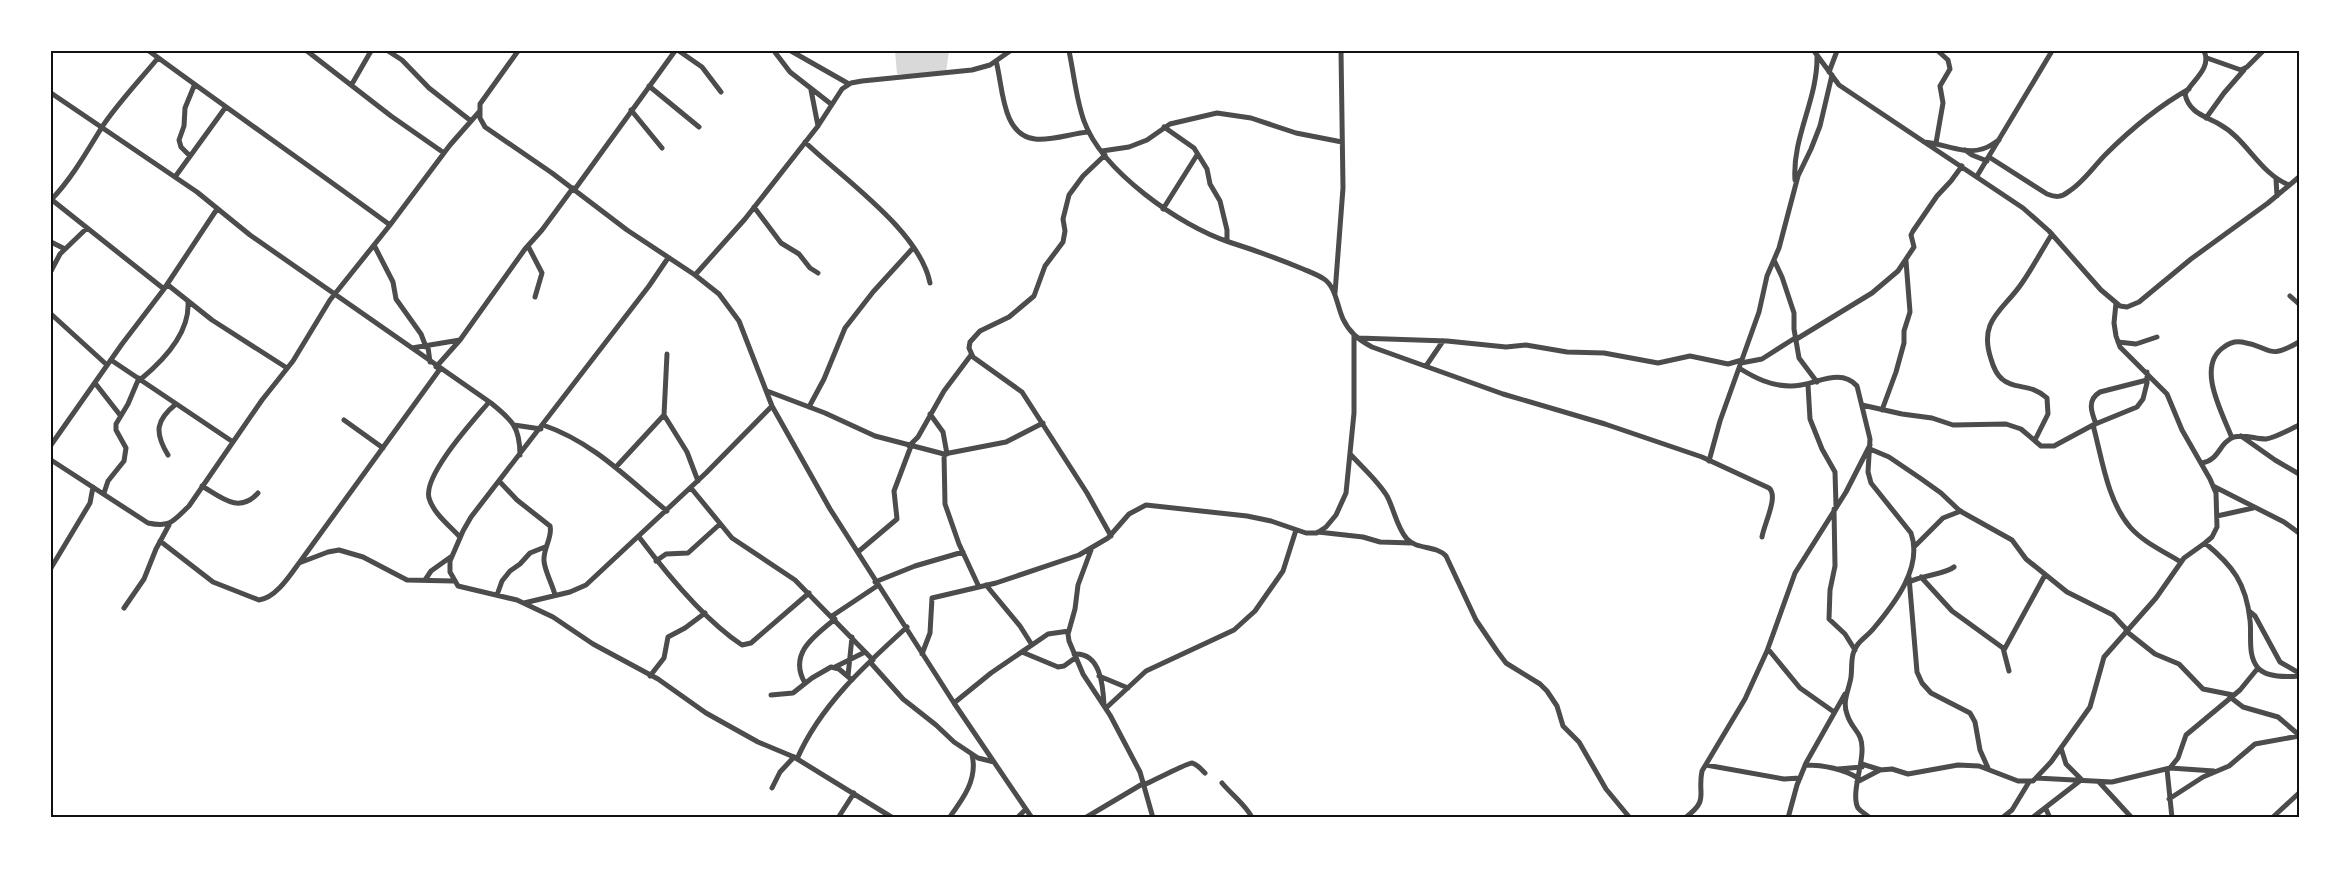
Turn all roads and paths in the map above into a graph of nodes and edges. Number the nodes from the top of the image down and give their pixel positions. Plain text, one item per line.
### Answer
1 (149, 51) edge
2 (307, 51) edge
3 (371, 51) edge
4 (388, 51) edge
5 (518, 51) edge
6 (675, 51) edge
7 (680, 51) edge
8 (774, 51) edge
9 (791, 51) edge
10 (1010, 51) edge
11 (1069, 51) edge
12 (1341, 51) edge
13 (1837, 51) edge
14 (1938, 51) edge
15 (2052, 51) edge
16 (2204, 51) edge
17 (2263, 51) edge
18 (1816, 54) edge
19 (158, 58) junction
20 (2207, 58) junction
21 (996, 61) junction
22 (2245, 69) junction
23 (1831, 73) junction
24 (352, 84) junction
25 (850, 84) junction
26 (194, 86) junction
27 (649, 86) junction
28 (2188, 89) junction
29 (811, 90) junction
30 (721, 92) dead end
31 (51, 93) edge
32 (831, 104) junction
33 (225, 108) junction
34 (631, 110) junction
35 (479, 112) junction
36 (2206, 118) junction
37 (471, 120) junction
38 (103, 126) junction
39 (818, 126) junction
40 (699, 127) dead end
41 (1164, 127) junction
42 (1090, 132) junction
43 (2000, 140) junction
44 (805, 142) junction
45 (1342, 142) junction
46 (1924, 142) junction
47 (1936, 143) junction
48 (662, 148) dead end
49 (1966, 150) junction
50 (444, 153) junction
51 (1104, 153) junction
52 (1197, 155) junction
53 (190, 156) junction
54 (1988, 159) junction
55 (1962, 166) junction
56 (1977, 176) junction
57 (175, 177) junction
58 (2299, 177) edge
59 (2276, 179) junction
60 (1796, 184) junction
61 (2290, 185) junction
62 (574, 188) junction
63 (2277, 196) junction
64 (52, 199) edge
65 (754, 207) junction
66 (218, 209) junction
67 (1163, 209) junction
68 (390, 225) junction
69 (87, 228) junction
70 (2052, 234) junction
71 (1227, 241) junction
72 (51, 242) edge
73 (374, 245) junction
74 (528, 246) junction
75 (913, 248) junction
76 (65, 249) junction
77 (668, 258) junction
78 (1774, 260) junction
79 (1906, 261) junction
80 (51, 271) edge
81 (818, 273) dead end
82 (695, 275) junction
83 (930, 283) dead end
84 (166, 287) junction
85 (335, 293) junction
86 (1335, 296) junction
87 (2290, 296) dead end
88 (535, 298) dead end
89 (188, 302) junction
90 (2116, 302) junction
91 (2299, 304) edge
92 (51, 314) edge
93 (1356, 336) junction
94 (2156, 337) dead end
95 (1795, 339) junction
96 (460, 340) junction
97 (1443, 341) junction
98 (2118, 342) junction
99 (2299, 342) edge
100 (427, 347) junction
101 (412, 348) junction
102 (667, 354) dead end
103 (972, 355) junction
104 (111, 360) junction
105 (430, 362) junction
106 (1740, 363) junction
107 (107, 365) junction
108 (1426, 366) junction
109 (287, 368) junction
110 (438, 368) junction
111 (2146, 371) junction
112 (140, 379) junction
113 (2147, 380) junction
114 (1817, 382) junction
115 (95, 383) junction
116 (1808, 385) junction
117 (767, 391) junction
118 (489, 402) junction
119 (176, 404) junction
120 (1862, 405) junction
121 (772, 406) junction
122 (809, 407) junction
123 (1882, 410) junction
124 (930, 414) junction
125 (120, 416) junction
126 (664, 416) junction
127 (344, 420) dead end
128 (1042, 423) junction
129 (2095, 424) junction
130 (514, 425) junction
131 (2299, 425) edge
132 (542, 427) junction
133 (2241, 436) junction
134 (2232, 438) junction
135 (2035, 440) junction
136 (233, 442) junction
137 (51, 445) edge
138 (910, 446) junction
139 (1870, 447) junction
140 (383, 448) junction
141 (946, 454) junction
142 (168, 455) dead end
143 (1351, 455) junction
144 (520, 456) junction
145 (51, 460) edge
146 (1709, 461) junction
147 (2202, 463) junction
148 (616, 467) junction
149 (2299, 474) edge
150 (500, 482) junction
151 (698, 482) junction
152 (202, 486) junction
153 (2213, 486) junction
154 (93, 487) junction
155 (690, 488) junction
156 (104, 493) junction
157 (258, 493) dead end
158 (2254, 507) junction
159 (1835, 508) junction
160 (667, 511) junction
161 (1961, 511) junction
162 (2217, 516) junction
163 (720, 524) junction
164 (169, 525) junction
165 (1296, 530) junction
166 (1318, 532) junction
167 (2299, 533) edge
168 (1111, 536) junction
169 (460, 537) junction
170 (639, 537) junction
171 (1762, 537) dead end
172 (160, 541) junction
173 (1413, 543) junction
174 (2206, 543) junction
175 (545, 547) junction
176 (1914, 547) junction
177 (1091, 549) junction
178 (858, 552) junction
179 (963, 552) junction
180 (452, 555) junction
181 (656, 561) junction
182 (2181, 562) junction
183 (299, 563) junction
184 (1954, 567) dead end
185 (51, 568) edge
186 (1909, 572) junction
187 (2045, 574) junction
188 (1921, 576) junction
189 (425, 580) junction
190 (454, 581) junction
191 (1909, 582) junction
192 (876, 584) junction
193 (986, 585) junction
194 (979, 587) junction
195 (809, 593) junction
196 (497, 595) junction
197 (555, 595) junction
198 (523, 603) junction
199 (124, 608) dead end
200 (2248, 610) junction
201 (705, 613) junction
202 (834, 618) junction
203 (907, 627) junction
204 (2127, 630) junction
205 (1069, 631) junction
206 (852, 636) junction
207 (1032, 645) junction
208 (1768, 649) junction
209 (1854, 650) junction
210 (2004, 650) junction
211 (865, 652) junction
212 (1022, 652) junction
213 (922, 654) junction
214 (1074, 656) junction
215 (851, 658) junction
216 (872, 661) junction
217 (835, 667) junction
218 (2258, 668) junction
219 (2009, 671) dead end
220 (2299, 672) edge
221 (650, 676) junction
222 (1099, 676) junction
223 (2299, 676) edge
224 (850, 678) junction
225 (804, 683) junction
226 (1128, 688) junction
227 (1847, 691) junction
228 (771, 695) dead end
229 (2231, 696) junction
230 (954, 703) junction
231 (1105, 707) junction
232 (1834, 712) junction
233 (2298, 734) edge
234 (2061, 748) junction
235 (972, 755) junction
236 (795, 758) junction
237 (994, 762) junction
238 (1706, 765) junction
239 (1805, 765) junction
240 (1862, 765) junction
241 (1988, 768) junction
242 (1838, 769) junction
243 (2168, 769) junction
244 (1882, 770) junction
245 (2217, 772) junction
246 (1205, 773) dead end
247 (1800, 778) junction
248 (2036, 778) junction
249 (1858, 780) junction
250 (2082, 780) junction
251 (1222, 782) dead end
252 (2029, 782) junction
253 (2099, 782) junction
254 (1144, 784) junction
255 (772, 788) dead end
256 (854, 793) junction
257 (2299, 793) edge
258 (2169, 799) junction
259 (1026, 809) junction
260 (2046, 809) junction
261 (2012, 810) junction
262 (838, 818) edge
263 (893, 818) edge
264 (949, 818) edge
265 (1017, 818) edge
266 (1032, 818) edge
267 (1085, 818) edge
268 (1153, 818) edge
269 (1252, 818) edge
270 (1630, 818) edge
271 (1686, 818) edge
272 (1788, 818) edge
273 (1870, 818) edge
274 (2002, 818) edge
275 (2012, 818) edge
276 (2032, 818) edge
277 (2050, 818) edge
278 (2132, 818) edge
279 (2172, 818) edge
280 (2272, 818) edge

1 - 19 street
2 - 24 street
3 - 24 street
4 - 37 street
5 - 35 street
6 - 27 street
7 - 30 street
8 - 29 street
9 - 25 street
10 - 21 street
11 - 42 street
12 - 45 street
13 - 23 street
14 - 47 street
15 - 43 street
16 - 20 street
17 - 22 street
18 - 23 street
18 - 60 street
19 - 26 street
19 - 38 street
20 - 22 street
20 - 28 street
21 - 25 street
21 - 42 street
22 - 36 street
23 - 46 street
23 - 60 street
24 - 50 street
25 - 32 street
26 - 33 street
26 - 53 street
27 - 34 street
27 - 40 street
28 - 36 street
28 - 54 street
29 - 32 street
29 - 39 street
31 - 38 street
32 - 39 street
33 - 53 street
33 - 68 street
34 - 48 street
34 - 62 street
35 - 37 street
35 - 62 street
36 - 59 street
37 - 50 street
38 - 57 street
38 - 64 street
39 - 44 street
41 - 45 street
41 - 51 street
41 - 52 street
42 - 51 street
43 - 49 street
43 - 54 street
44 - 65 street
44 - 75 street
45 - 86 street
46 - 47 street
46 - 55 street
47 - 49 street
49 - 54 street
50 - 68 street
51 - 67 street
51 - 103 street
52 - 67 street
52 - 71 street
53 - 57 street
54 - 56 street
55 - 56 street
55 - 79 street
56 - 70 street
57 - 66 street
58 - 61 street
59 - 61 street
59 - 63 street
60 - 78 street
61 - 63 street
62 - 74 street
62 - 77 street
63 - 90 street
64 - 69 street
65 - 81 street
65 - 82 street
66 - 84 street
66 - 85 street
67 - 71 street
68 - 73 street
69 - 76 street
69 - 84 street
70 - 90 street
70 - 135 street
71 - 86 street
72 - 76 street
73 - 85 street
73 - 100 street
74 - 88 street
74 - 96 street
75 - 83 street
75 - 122 street
76 - 80 street
77 - 82 street
77 - 132 street
78 - 95 street
78 - 106 street
79 - 95 street
79 - 123 street
82 - 117 street
84 - 89 street
84 - 104 street
85 - 101 street
85 - 109 street
86 - 93 street
87 - 91 street
89 - 109 street
89 - 112 street
90 - 98 street
92 - 107 street
93 - 97 street
93 - 108 street
93 - 143 street
94 - 98 street
95 - 106 street
95 - 114 street
96 - 100 street
96 - 110 street
97 - 106 street
97 - 108 street
98 - 111 street
99 - 134 street
100 - 101 street
100 - 105 street
101 - 105 street
102 - 126 street
103 - 124 street
103 - 128 street
104 - 107 street
104 - 112 street
105 - 110 street
106 - 116 street
106 - 146 street
107 - 115 street
108 - 146 street
109 - 136 street
110 - 118 street
110 - 140 street
111 - 113 street
111 - 147 street
112 - 119 street
112 - 125 street
113 - 129 street
113 - 129 street
114 - 116 street
114 - 120 street
115 - 125 street
115 - 137 street
116 - 159 street
117 - 121 street
117 - 122 street
118 - 130 street
118 - 169 street
119 - 136 street
119 - 142 street
120 - 123 street
120 - 139 street
121 - 151 street
121 - 178 street
122 - 138 street
123 - 135 street
124 - 138 street
124 - 141 street
125 - 156 street
126 - 148 street
126 - 151 street
127 - 140 street
128 - 141 street
128 - 168 street
129 - 135 street
129 - 182 street
130 - 132 street
130 - 144 street
131 - 133 street
132 - 144 street
132 - 148 street
133 - 134 street
133 - 149 street
134 - 147 street
136 - 152 street
138 - 141 street
138 - 178 street
139 - 159 street
139 - 161 street
139 - 176 street
140 - 183 street
141 - 179 street
143 - 166 street
143 - 173 street
144 - 150 street
145 - 154 street
146 - 171 street
147 - 153 street
148 - 160 street
150 - 169 street
150 - 175 street
151 - 155 street
152 - 157 street
152 - 164 street
153 - 158 street
153 - 162 street
154 - 156 street
154 - 185 street
155 - 160 street
155 - 163 street
156 - 164 street
158 - 162 street
158 - 167 street
159 - 208 street
159 - 209 street
160 - 170 street
161 - 176 street
161 - 187 street
162 - 174 street
163 - 181 street
163 - 195 street
164 - 172 street
165 - 166 street
165 - 168 street
165 - 226 street
166 - 173 street
168 - 177 street
169 - 180 street
170 - 181 street
170 - 197 street
172 - 183 street
172 - 199 street
173 - 270 street
174 - 182 street
174 - 200 street
175 - 196 street
175 - 197 street
176 - 186 street
177 - 193 street
177 - 205 street
178 - 192 street
179 - 192 street
179 - 194 street
180 - 189 street
180 - 190 street
181 - 201 street
182 - 204 street
183 - 189 street
184 - 188 street
186 - 191 street
186 - 209 street
187 - 204 street
187 - 210 street
188 - 191 street
188 - 210 street
189 - 190 street
190 - 196 street
191 - 241 street
192 - 202 street
192 - 203 street
193 - 194 street
193 - 207 street
194 - 213 street
195 - 201 street
195 - 202 street
196 - 198 street
197 - 198 street
198 - 221 street
200 - 218 street
200 - 220 street
201 - 221 street
202 - 206 street
202 - 225 street
203 - 213 street
203 - 216 street
204 - 229 street
204 - 234 street
205 - 207 street
205 - 214 street
206 - 211 street
206 - 215 street
207 - 212 street
208 - 232 street
208 - 238 street
209 - 227 street
210 - 219 street
211 - 215 street
211 - 216 street
212 - 214 street
212 - 230 street
213 - 230 street
214 - 222 street
214 - 231 street
215 - 217 street
215 - 224 street
216 - 224 street
216 - 235 street
217 - 224 street
217 - 225 street
218 - 223 street
218 - 229 street
221 - 236 street
222 - 226 street
222 - 231 street
224 - 236 street
225 - 228 street
226 - 231 street
227 - 232 street
227 - 240 street
229 - 233 street
229 - 243 street
230 - 237 street
231 - 254 street
232 - 239 street
233 - 245 street
234 - 248 street
234 - 250 street
235 - 237 street
235 - 264 street
236 - 255 street
236 - 256 street
237 - 259 street
238 - 247 street
238 - 271 street
239 - 242 street
239 - 247 street
240 - 242 street
240 - 244 street
240 - 249 street
241 - 244 street
241 - 252 street
242 - 249 street
243 - 245 street
243 - 253 street
243 - 258 street
244 - 249 street
245 - 258 street
246 - 254 street
247 - 272 street
248 - 250 street
248 - 252 street
249 - 273 street
250 - 253 street
250 - 260 street
251 - 269 street
252 - 261 street
253 - 278 street
254 - 267 street
254 - 268 street
256 - 262 street
256 - 263 street
257 - 280 street
258 - 279 street
259 - 265 street
259 - 266 street
260 - 276 street
260 - 277 street
261 - 274 street
261 - 275 street

